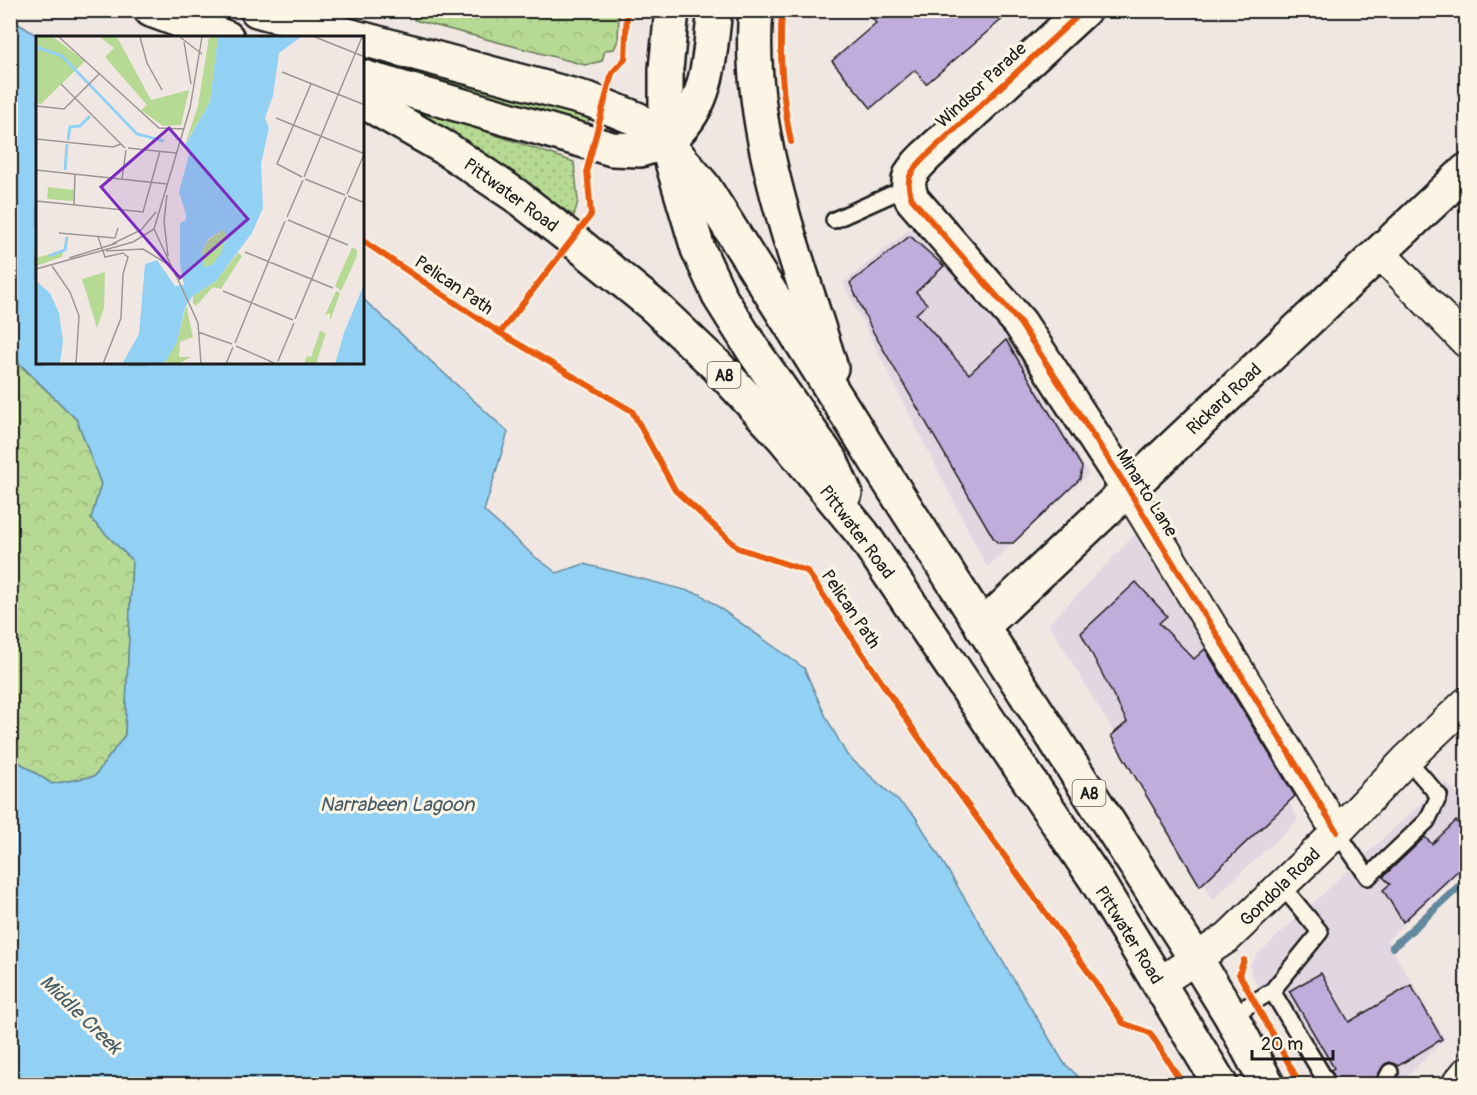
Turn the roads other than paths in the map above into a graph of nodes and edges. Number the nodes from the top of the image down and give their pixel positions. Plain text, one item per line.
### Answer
1 (151, 10) edge
2 (257, 10) edge
3 (672, 10) edge
4 (715, 10) edge
5 (756, 10) edge
6 (1084, 10) edge
7 (221, 36) edge
8 (351, 36) edge
9 (364, 39) edge
10 (364, 77) edge
11 (364, 102) edge
12 (666, 142) junction
13 (1467, 171) edge
14 (908, 187) junction
15 (834, 220) dead end
16 (1380, 253) junction
17 (1467, 342) edge
18 (842, 404) junction
19 (1128, 489) junction
20 (862, 533) junction
21 (982, 627) junction
22 (1467, 703) edge
23 (1407, 759) junction
24 (1337, 832) junction
25 (1282, 886) junction
26 (1196, 959) junction
27 (1159, 983) junction
28 (1272, 991) junction
29 (1231, 1016) junction
30 (1467, 1073) edge
31 (1220, 1084) edge
32 (1267, 1084) edge
33 (1328, 1084) edge
34 (1457, 1084) edge

1 - 7 main road
2 - 8 main road
3 - 12 main road
4 - 12 main road
5 - 18 main road
6 - 14 main road, Windsor Parade
9 - 12 main road, A8
10 - 12 main road
11 - 20 main road, Pittwater Road / A8
12 - 18 main road, A8
12 - 20 main road
13 - 16 main road, Rickard Road
14 - 15 lane
14 - 19 main road, Minarto Lane
16 - 17 street
16 - 19 main road, Rickard Road
18 - 21 main road, A8
19 - 21 main road, Rickard Road
19 - 24 street, Minarto Lane
20 - 27 main road, Pittwater Road / A8
21 - 26 main road, A8
22 - 23 street, Gondola Road
23 - 24 street, Gondola Road
23 - 24 lane
24 - 25 street, Gondola Road
25 - 26 street, Gondola Road
25 - 28 lane
26 - 27 street, Gondola Road
26 - 29 main road, A8
27 - 31 main road, Pittwater Road / A8
28 - 29 lane
28 - 33 lane
29 - 32 main road, A8
30 - 34 street

